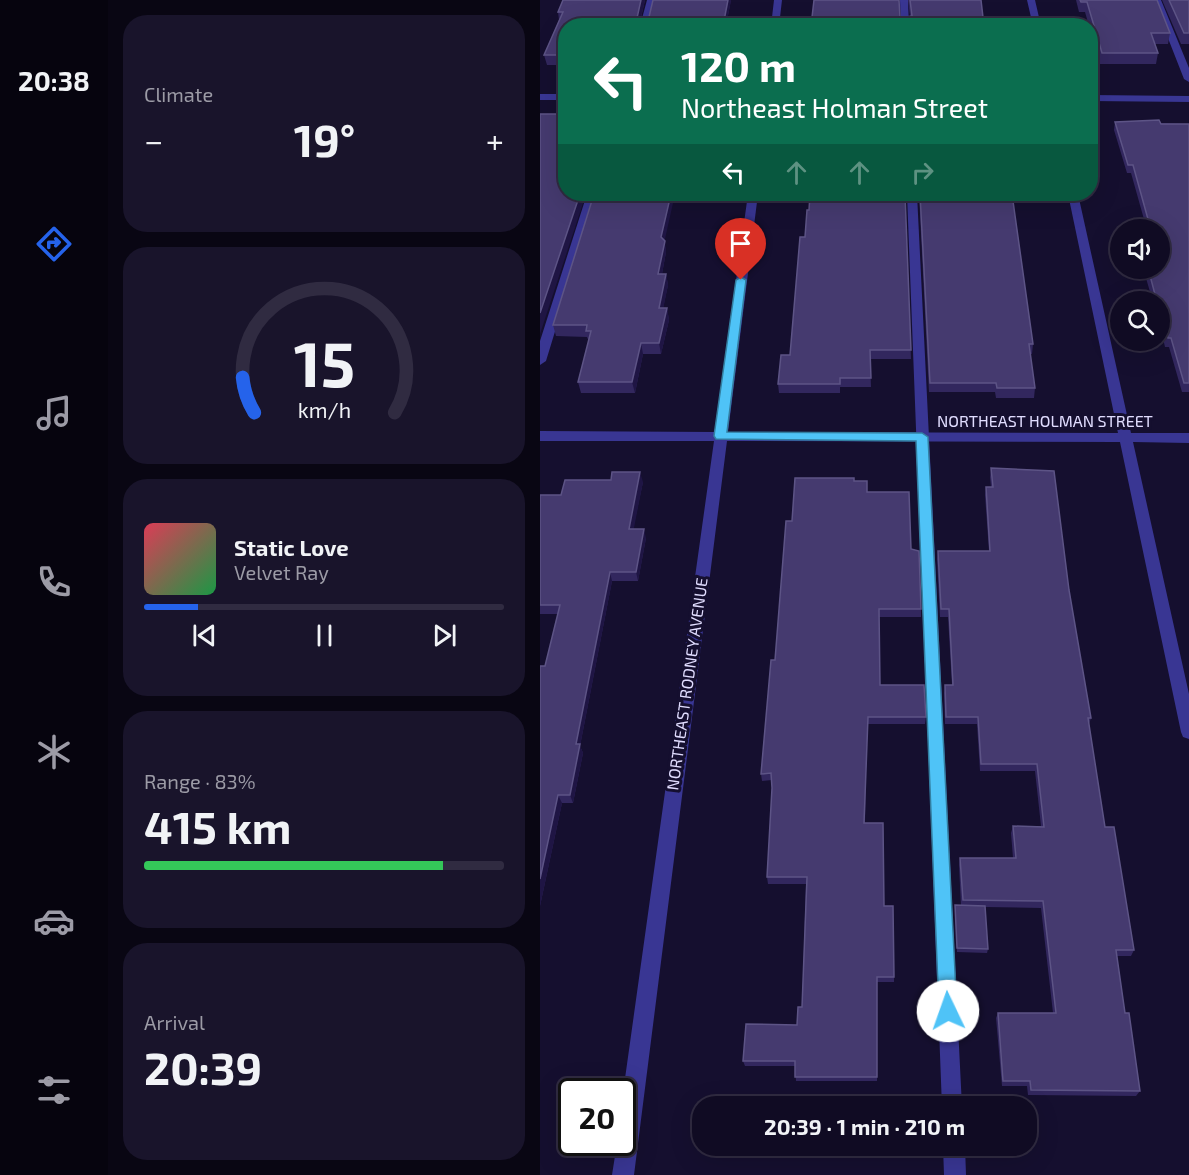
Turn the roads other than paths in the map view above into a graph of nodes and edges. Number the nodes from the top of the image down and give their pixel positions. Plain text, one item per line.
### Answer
1 (651, 0) edge
2 (778, 0) edge
3 (904, 0) edge
4 (1031, 0) edge
5 (1157, 0) edge
6 (646, 18) edge
7 (776, 18) edge
8 (905, 18) edge
9 (1035, 18) edge
10 (1189, 79) edge
11 (540, 97) edge
12 (558, 97) edge
13 (1098, 98) edge
14 (1189, 99) edge
15 (590, 201) edge
16 (752, 201) edge
17 (912, 201) edge
18 (1075, 201) edge
19 (540, 360) edge
20 (540, 436) edge
21 (720, 436) junction
22 (922, 437) junction
23 (1126, 438) junction
24 (1189, 438) edge
25 (1189, 732) edge
26 (952, 1096) edge
27 (954, 1156) edge
28 (623, 1175) edge
29 (955, 1175) edge

1 - 6 street
2 - 7 street
3 - 8 street
4 - 9 street
5 - 10 street
11 - 12 street
13 - 14 street
15 - 19 street
16 - 21 street, NORTHEAST RODNEY AVENUE
17 - 22 street
18 - 23 street
20 - 21 street, NORTHEAST HOLMAN STREET
21 - 22 street, NORTHEAST HOLMAN STREET
21 - 28 street, NORTHEAST RODNEY AVENUE
22 - 23 street, NORTHEAST HOLMAN STREET
22 - 26 street
23 - 24 street, NORTHEAST HOLMAN STREET
23 - 25 street
27 - 29 street

